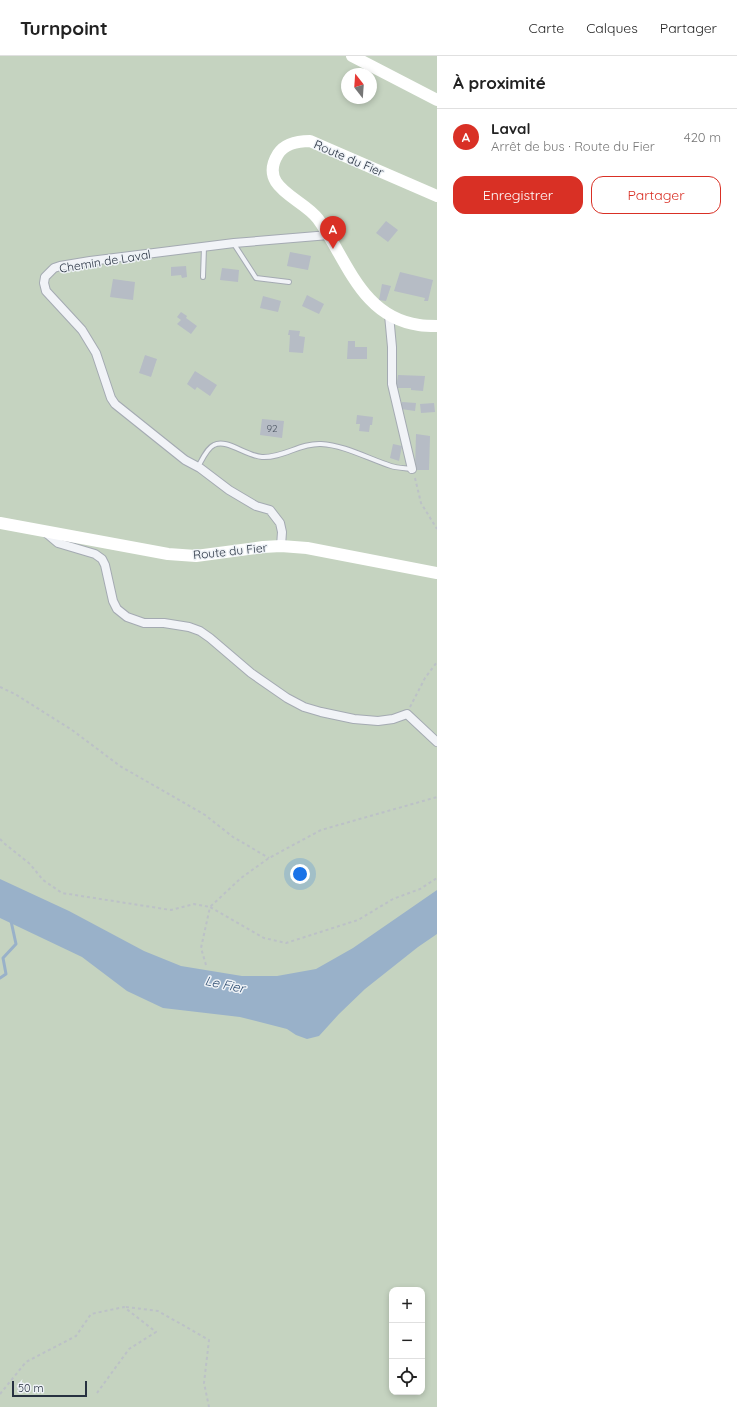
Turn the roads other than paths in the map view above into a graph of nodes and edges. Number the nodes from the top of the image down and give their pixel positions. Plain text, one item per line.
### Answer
1 (352, 56) edge
2 (437, 100) edge
3 (437, 196) edge
4 (329, 235) junction
5 (234, 243) junction
6 (204, 248) junction
7 (203, 277) dead end
8 (289, 282) dead end
9 (389, 315) junction
10 (437, 326) edge
11 (198, 467) junction
12 (412, 469) joint
13 (0, 524) edge
14 (45, 532) junction
15 (281, 546) junction
16 (437, 573) edge
17 (437, 742) edge

1 - 2 main road
3 - 4 main road, Route du Fier
4 - 5 street, Chemin de Laval
4 - 9 main road, Route du Fier
5 - 6 street, Chemin de Laval
5 - 8 lane
6 - 7 lane
6 - 11 street, Chemin de Laval
9 - 10 main road, Route du Fier
9 - 12 street
11 - 12 lane
11 - 15 street, Chemin de Laval
13 - 14 main road, Route du Fier
14 - 15 main road, Route du Fier
14 - 17 street
15 - 16 main road, Route du Fier

